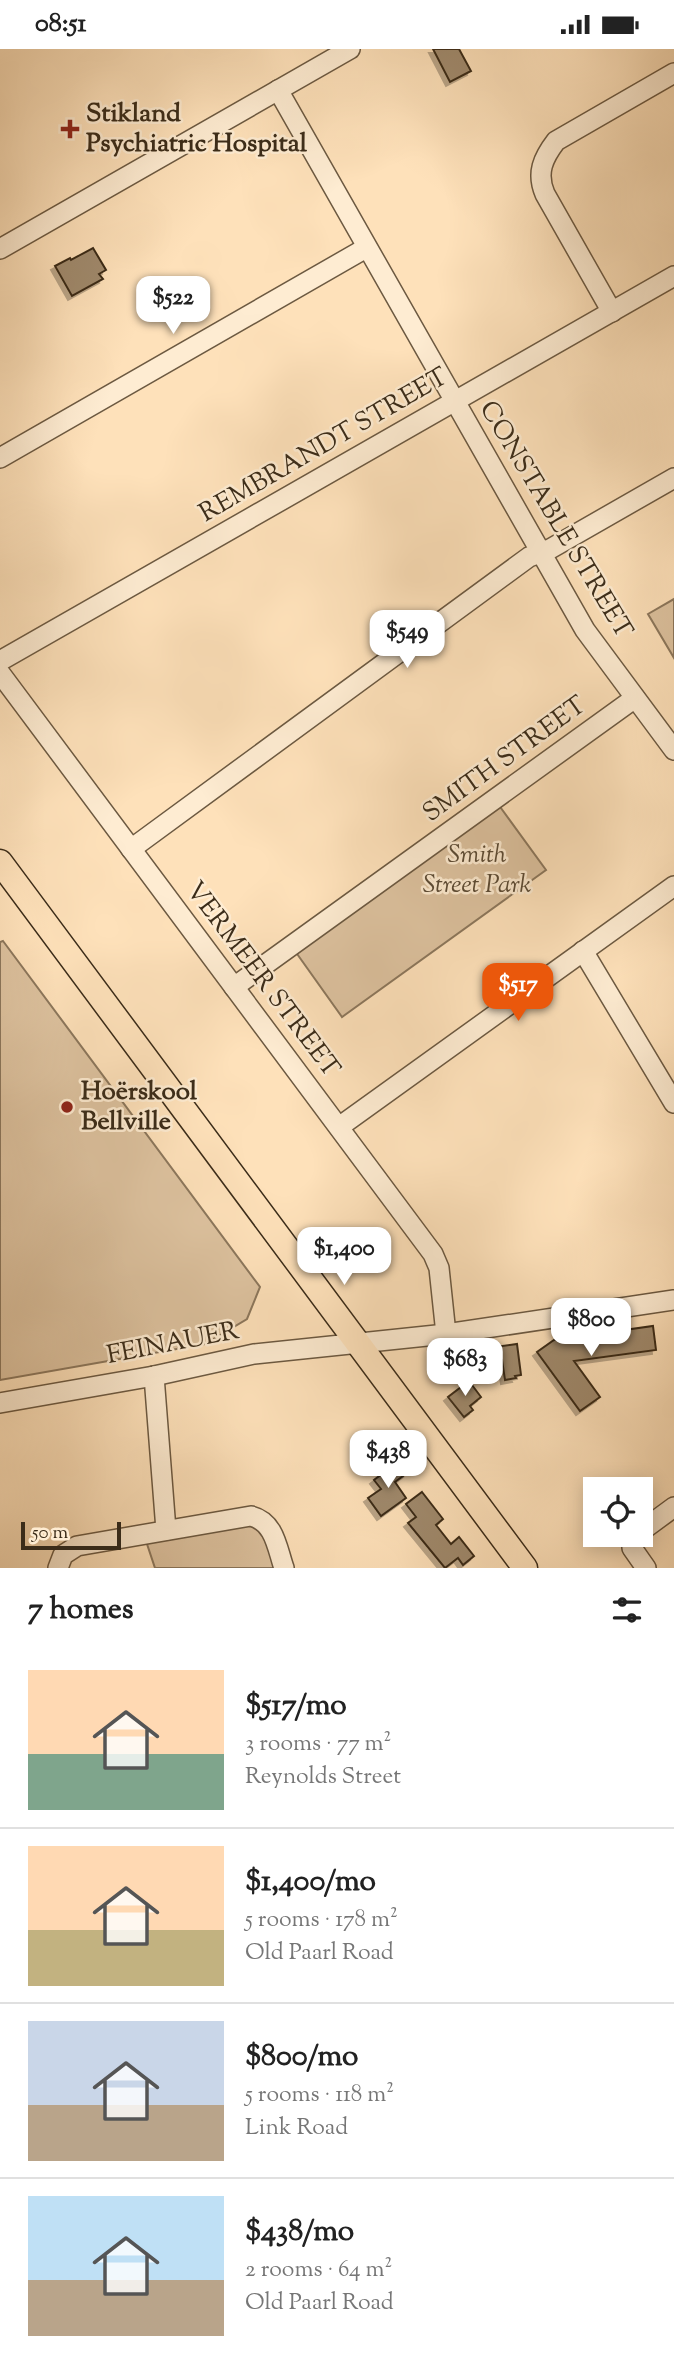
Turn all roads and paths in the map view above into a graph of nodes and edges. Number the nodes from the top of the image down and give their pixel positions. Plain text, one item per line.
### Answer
1 (350, 49) edge
2 (674, 73) edge
3 (278, 90) junction
4 (366, 248) junction
5 (0, 249) edge
6 (674, 277) edge
7 (612, 312) junction
8 (454, 402) junction
9 (0, 458) edge
10 (674, 478) edge
11 (541, 552) junction
12 (0, 661) edge
13 (0, 673) edge
14 (635, 698) junction
15 (674, 750) edge
16 (131, 849) junction
17 (0, 862) edge
18 (674, 886) edge
19 (583, 951) junction
20 (234, 986) junction
21 (674, 1103) edge
22 (339, 1127) junction
23 (670, 1306) edge
24 (446, 1334) junction
25 (357, 1344) junction
26 (154, 1376) junction
27 (0, 1403) edge
28 (674, 1507) edge
29 (653, 1523) edge
30 (166, 1530) junction
31 (632, 1547) edge
32 (58, 1568) edge
33 (284, 1568) edge
34 (525, 1568) edge
35 (646, 1568) edge

1 - 3 street
2 - 7 street
3 - 4 street, CONSTABLE STREET
3 - 5 street
4 - 8 street, CONSTABLE STREET
4 - 9 street
6 - 7 street, REMBRANDT STREET
7 - 8 street, REMBRANDT STREET
8 - 11 street, CONSTABLE STREET
8 - 12 street, REMBRANDT STREET
10 - 11 street
11 - 14 street, CONSTABLE STREET
11 - 16 street
13 - 16 street, VERMEER STREET
14 - 15 street, CONSTABLE STREET
14 - 20 street, SMITH STREET
16 - 20 street, VERMEER STREET
17 - 25 main road
18 - 19 street
19 - 21 street
19 - 22 street
20 - 22 street, VERMEER STREET
22 - 24 street, VERMEER STREET
23 - 24 street, FEINAUER
24 - 25 street, FEINAUER
25 - 26 street, FEINAUER
25 - 34 main road
26 - 27 street, FEINAUER
26 - 30 street
28 - 29 street
30 - 32 street
30 - 33 street
31 - 35 street

